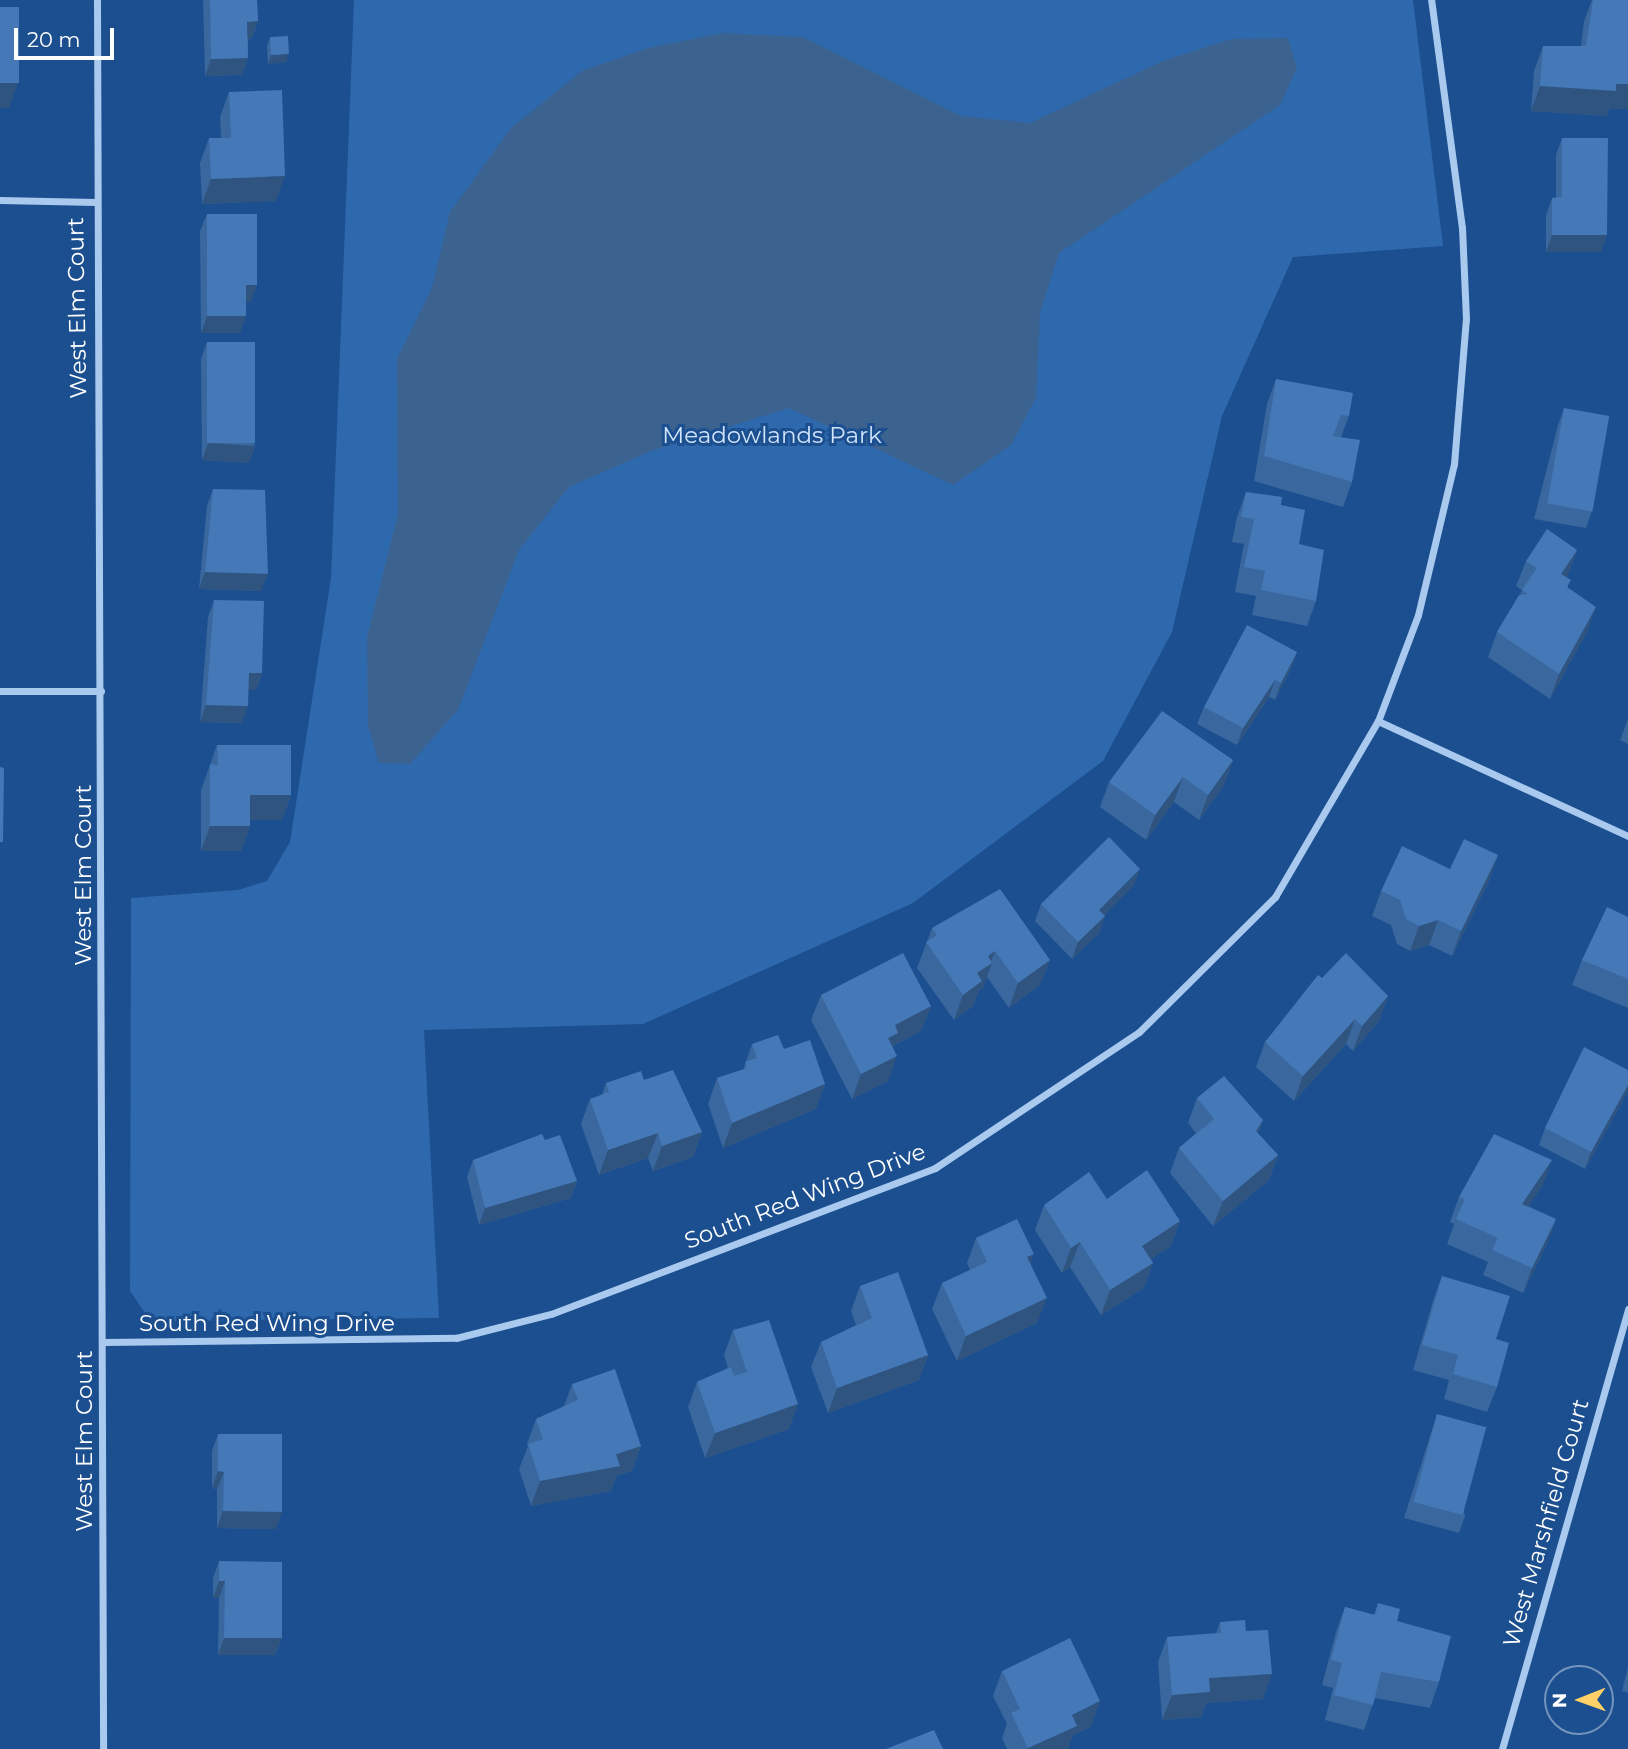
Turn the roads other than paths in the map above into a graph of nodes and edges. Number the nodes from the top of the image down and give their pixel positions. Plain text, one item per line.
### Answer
1 (97, 0) edge
2 (1431, 0) edge
3 (0, 200) edge
4 (95, 202) junction
5 (0, 691) edge
6 (101, 691) junction
7 (1378, 721) junction
8 (1628, 836) edge
9 (1628, 1309) edge
10 (104, 1342) junction
11 (103, 1749) edge
12 (1502, 1749) edge

1 - 4 street, West Elm Court
2 - 7 street, South Red Wing Drive
3 - 4 street
4 - 6 street, West Elm Court
5 - 6 street
6 - 10 street, West Elm Court
7 - 8 street
7 - 10 street, South Red Wing Drive
9 - 12 street, West Marshfield Court
10 - 11 street, West Elm Court

